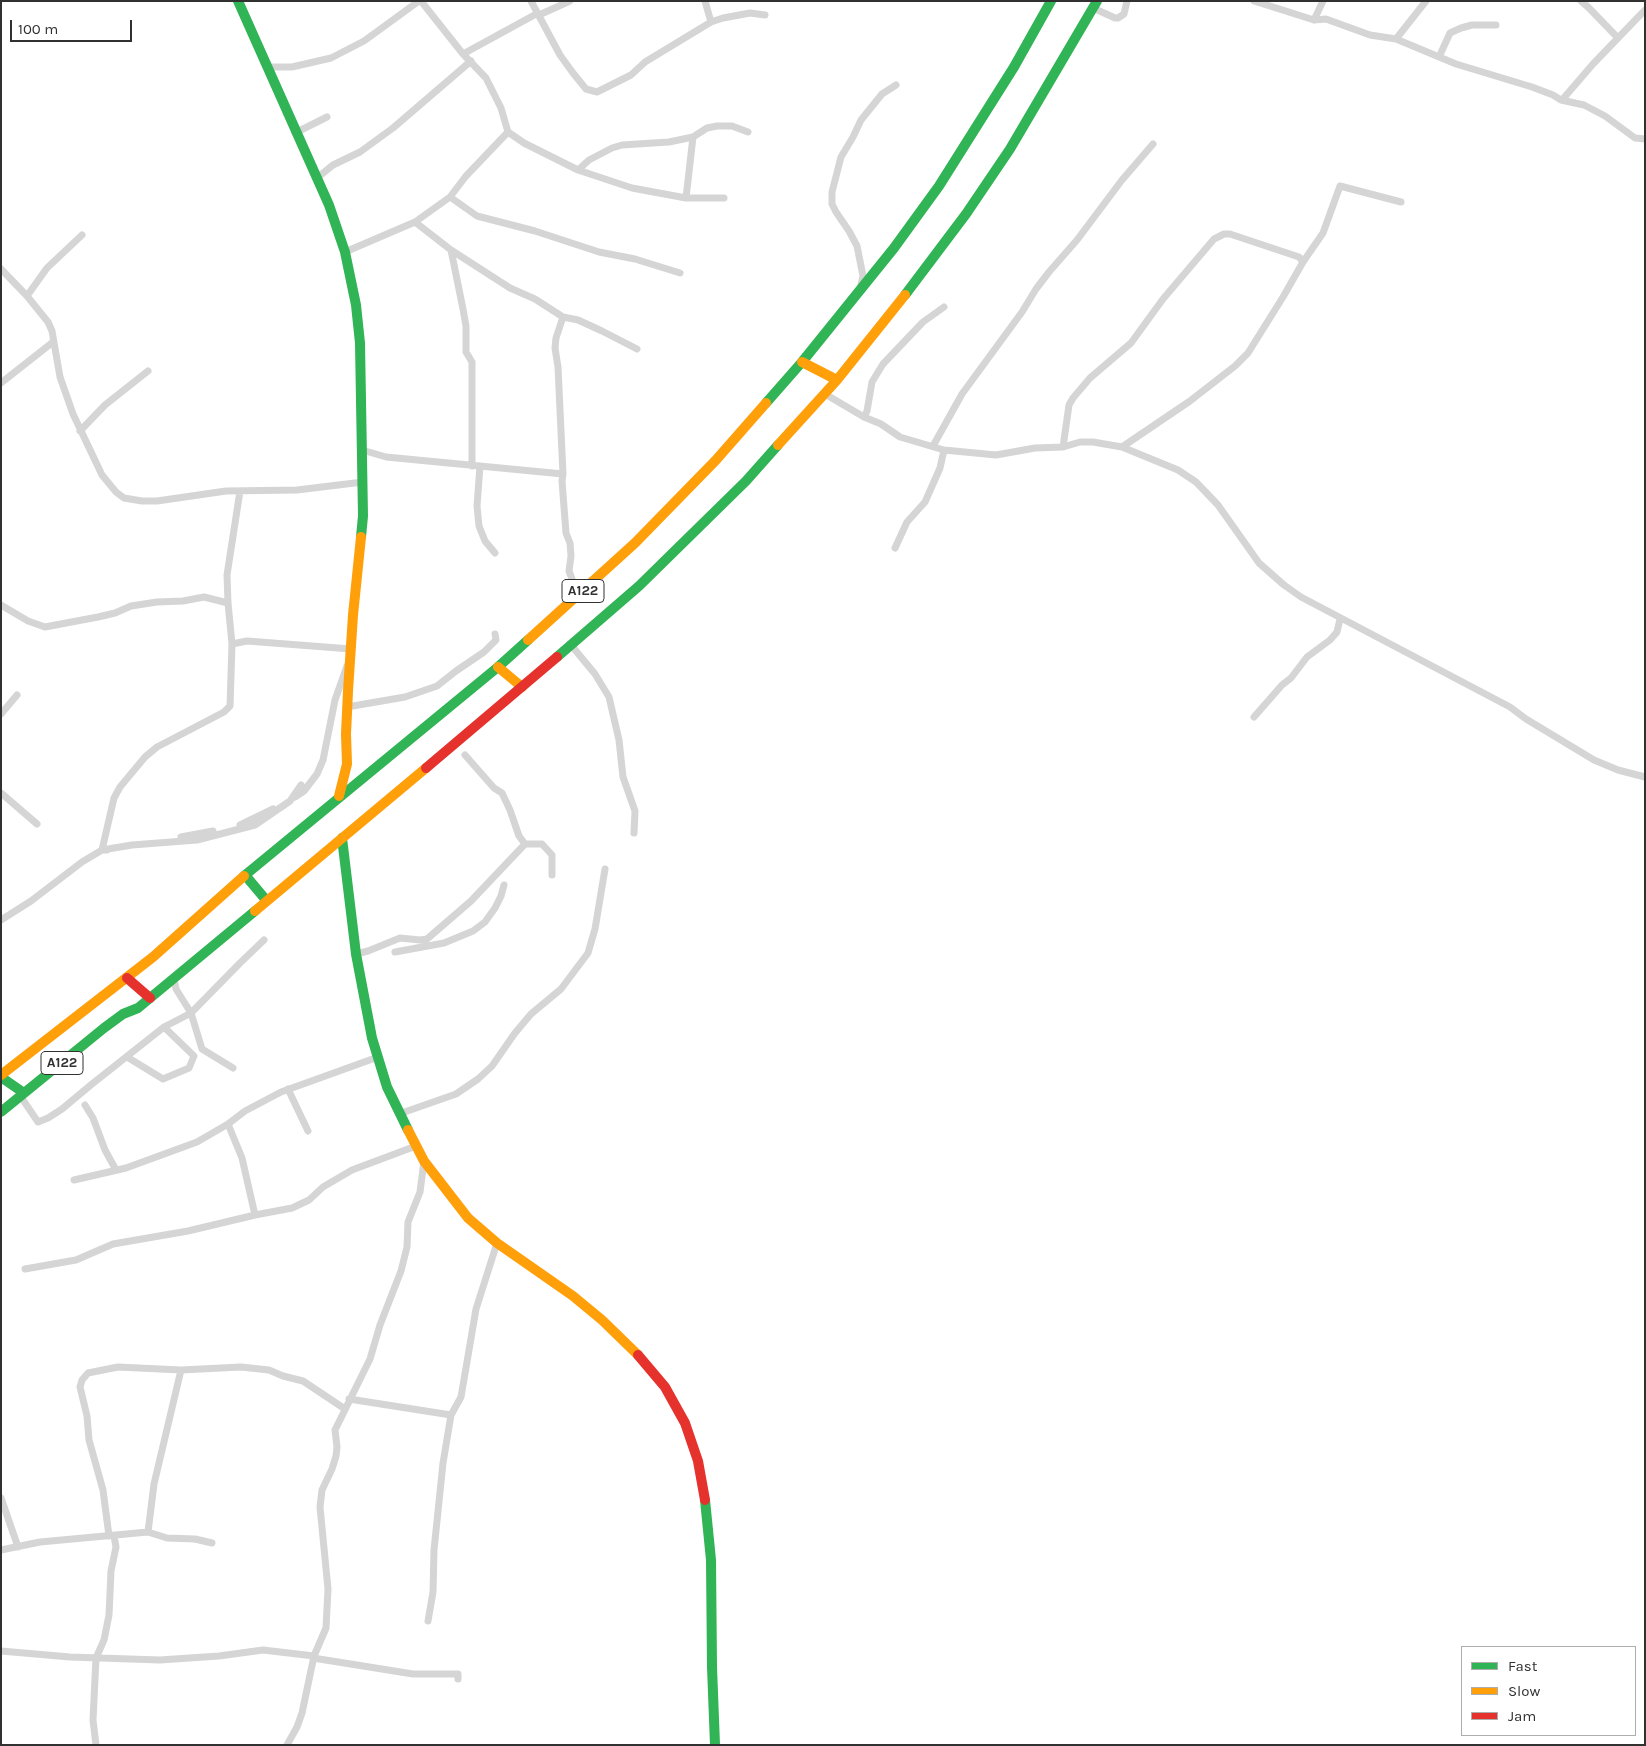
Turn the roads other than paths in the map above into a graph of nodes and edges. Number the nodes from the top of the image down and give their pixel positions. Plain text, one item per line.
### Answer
1 (420, 1) edge
2 (531, 1) edge
3 (570, 1) edge
4 (705, 1) edge
5 (1051, 1) edge
6 (1127, 1) edge
7 (1254, 1) edge
8 (1323, 1) edge
9 (1426, 1) edge
10 (1581, 1) edge
11 (239, 2) edge
12 (1095, 5) edge
13 (1645, 10) edge
14 (538, 14) junction
15 (765, 15) dead end
16 (1314, 20) junction
17 (711, 22) junction
18 (1496, 26) dead end
19 (1618, 38) junction
20 (1396, 39) junction
21 (463, 54) junction
22 (1439, 57) junction
23 (471, 61) junction
24 (267, 67) junction
25 (896, 85) dead end
26 (1562, 100) junction
27 (327, 117) dead end
28 (508, 132) junction
29 (748, 132) dead end
30 (295, 133) junction
31 (693, 137) junction
32 (1645, 139) edge
33 (1153, 144) dead end
34 (578, 170) junction
35 (318, 178) junction
36 (450, 196) junction
37 (686, 198) junction
38 (724, 198) dead end
39 (1401, 202) dead end
40 (415, 222) junction
41 (82, 234) dead end
42 (451, 250) junction
43 (345, 252) junction
44 (1303, 262) junction
45 (861, 263) junction
46 (1, 269) edge
47 (680, 273) dead end
48 (874, 273) junction
49 (860, 290) junction
50 (27, 296) junction
51 (944, 307) dead end
52 (563, 317) junction
53 (53, 342) junction
54 (637, 349) dead end
55 (802, 362) junction
56 (148, 371) dead end
57 (837, 380) junction
58 (1, 383) edge
59 (825, 394) junction
60 (864, 417) junction
61 (80, 431) junction
62 (932, 446) junction
63 (1063, 446) junction
64 (1122, 447) junction
65 (362, 450) junction
66 (944, 450) junction
67 (476, 466) junction
68 (563, 474) junction
69 (362, 482) junction
70 (240, 490) junction
71 (895, 548) dead end
72 (495, 553) dead end
73 (578, 596) junction
74 (228, 603) junction
75 (1, 605) edge
76 (1340, 619) junction
77 (232, 632) junction
78 (495, 634) dead end
79 (247, 640) junction
80 (232, 644) junction
81 (571, 646) junction
82 (351, 652) junction
83 (498, 667) junction
84 (522, 687) junction
85 (17, 695) dead end
86 (347, 707) junction
87 (1, 714) edge
88 (1254, 717) dead end
89 (465, 755) dead end
90 (347, 764) junction
91 (1645, 777) edge
92 (359, 781) junction
93 (301, 785) dead end
94 (1, 793) edge
95 (339, 796) junction
96 (290, 801) junction
97 (37, 824) dead end
98 (634, 833) dead end
99 (342, 838) junction
100 (525, 844) junction
101 (102, 850) junction
102 (605, 869) dead end
103 (245, 875) junction
104 (552, 875) dead end
105 (504, 886) dead end
106 (266, 900) junction
107 (1, 920) edge
108 (264, 940) dead end
109 (395, 952) dead end
110 (356, 954) junction
111 (127, 978) junction
112 (174, 979) junction
113 (150, 998) junction
114 (191, 1013) junction
115 (164, 1027) junction
116 (127, 1057) junction
117 (378, 1057) junction
118 (233, 1068) dead end
119 (1, 1076) edge
120 (288, 1089) junction
121 (22, 1095) junction
122 (85, 1105) dead end
123 (1, 1112) edge
124 (399, 1114) junction
125 (228, 1124) junction
126 (308, 1131) dead end
127 (416, 1146) junction
128 (424, 1161) junction
129 (116, 1170) junction
130 (74, 1180) dead end
131 (255, 1215) junction
132 (497, 1243) junction
133 (25, 1269) dead end
134 (181, 1370) junction
135 (349, 1399) junction
136 (345, 1409) junction
137 (451, 1414) junction
138 (1, 1498) edge
139 (148, 1532) junction
140 (112, 1536) junction
141 (212, 1543) dead end
142 (18, 1547) junction
143 (1, 1550) edge
144 (428, 1621) dead end
145 (1, 1651) edge
146 (314, 1657) junction
147 (96, 1658) junction
148 (458, 1679) dead end
149 (96, 1744) edge
150 (287, 1745) edge
151 (715, 1745) edge

1 - 21 street
1 - 24 street
2 - 14 street
3 - 14 street
4 - 17 street
5 - 48 main road, A122
6 - 12 street
7 - 16 street
8 - 16 street
9 - 20 street
10 - 19 street
11 - 24 main road
12 - 57 main road, A122
13 - 19 street
14 - 17 street
14 - 21 street
15 - 17 street
16 - 20 street
18 - 22 street
19 - 26 street
20 - 22 street
21 - 23 street
22 - 26 street
23 - 28 street
23 - 35 street
24 - 30 main road
25 - 45 street
26 - 32 street
27 - 30 street
28 - 34 street
28 - 36 street
29 - 31 street
30 - 35 main road
31 - 34 street
31 - 37 street
33 - 62 street
34 - 37 street
35 - 43 main road
36 - 40 street
36 - 47 street
37 - 38 street
39 - 44 street
40 - 42 street
40 - 43 street
41 - 50 street
42 - 52 street
42 - 67 street
43 - 65 main road
44 - 63 street
44 - 64 street
45 - 48 street
45 - 49 street
46 - 50 street
48 - 49 main road, A122
49 - 55 main road, A122
50 - 53 street
51 - 60 street
52 - 54 street
52 - 68 street
53 - 58 street
53 - 61 street
55 - 57 main road
55 - 73 main road, A122
56 - 61 street
57 - 59 main road, A122
59 - 60 street
59 - 81 main road, A122
60 - 62 street
61 - 70 street
62 - 66 street
63 - 64 street
63 - 66 street
64 - 76 street
65 - 67 street
65 - 69 main road
66 - 71 street
67 - 68 street
67 - 72 street
68 - 73 street
69 - 70 street
69 - 82 main road
70 - 74 street
73 - 83 main road, A122
74 - 75 street
74 - 77 street
76 - 88 street
76 - 91 street
77 - 79 street
77 - 80 street
78 - 86 street
79 - 80 street
79 - 82 street
80 - 101 street
81 - 84 main road, A122
81 - 98 street
82 - 86 main road
82 - 96 street
83 - 84 main road
83 - 92 main road, A122
84 - 99 main road, A122
85 - 87 street
86 - 90 main road
89 - 100 street
90 - 92 main road
90 - 95 main road
92 - 95 main road, A122
93 - 96 street
94 - 97 street
95 - 103 main road, A122
96 - 101 street
99 - 106 main road, A122
99 - 110 main road
100 - 104 street
100 - 110 street
101 - 107 street
102 - 124 street
103 - 106 main road
103 - 111 main road, A122
105 - 109 street
106 - 112 main road, A122
108 - 114 street
110 - 117 main road
111 - 113 main road
111 - 119 main road, A122
112 - 113 main road, A122
112 - 114 street
113 - 121 main road, A122
114 - 115 street
114 - 118 street
115 - 116 street
115 - 116 street
116 - 121 street
117 - 120 street
117 - 124 main road
119 - 121 main road
120 - 125 street
120 - 126 street
121 - 123 main road, A122
122 - 129 street
124 - 127 main road
125 - 129 street
125 - 131 street
127 - 128 main road
127 - 131 street
128 - 132 main road
128 - 135 street
129 - 130 street
131 - 133 street
132 - 137 street
132 - 151 main road
134 - 136 street
134 - 139 street
134 - 140 street
135 - 136 street
135 - 137 street
136 - 146 street
137 - 144 street
138 - 142 street
139 - 140 street
139 - 141 street
140 - 142 street
140 - 147 street
142 - 143 street
145 - 147 street
146 - 147 street
146 - 148 street
146 - 150 street
147 - 149 street

